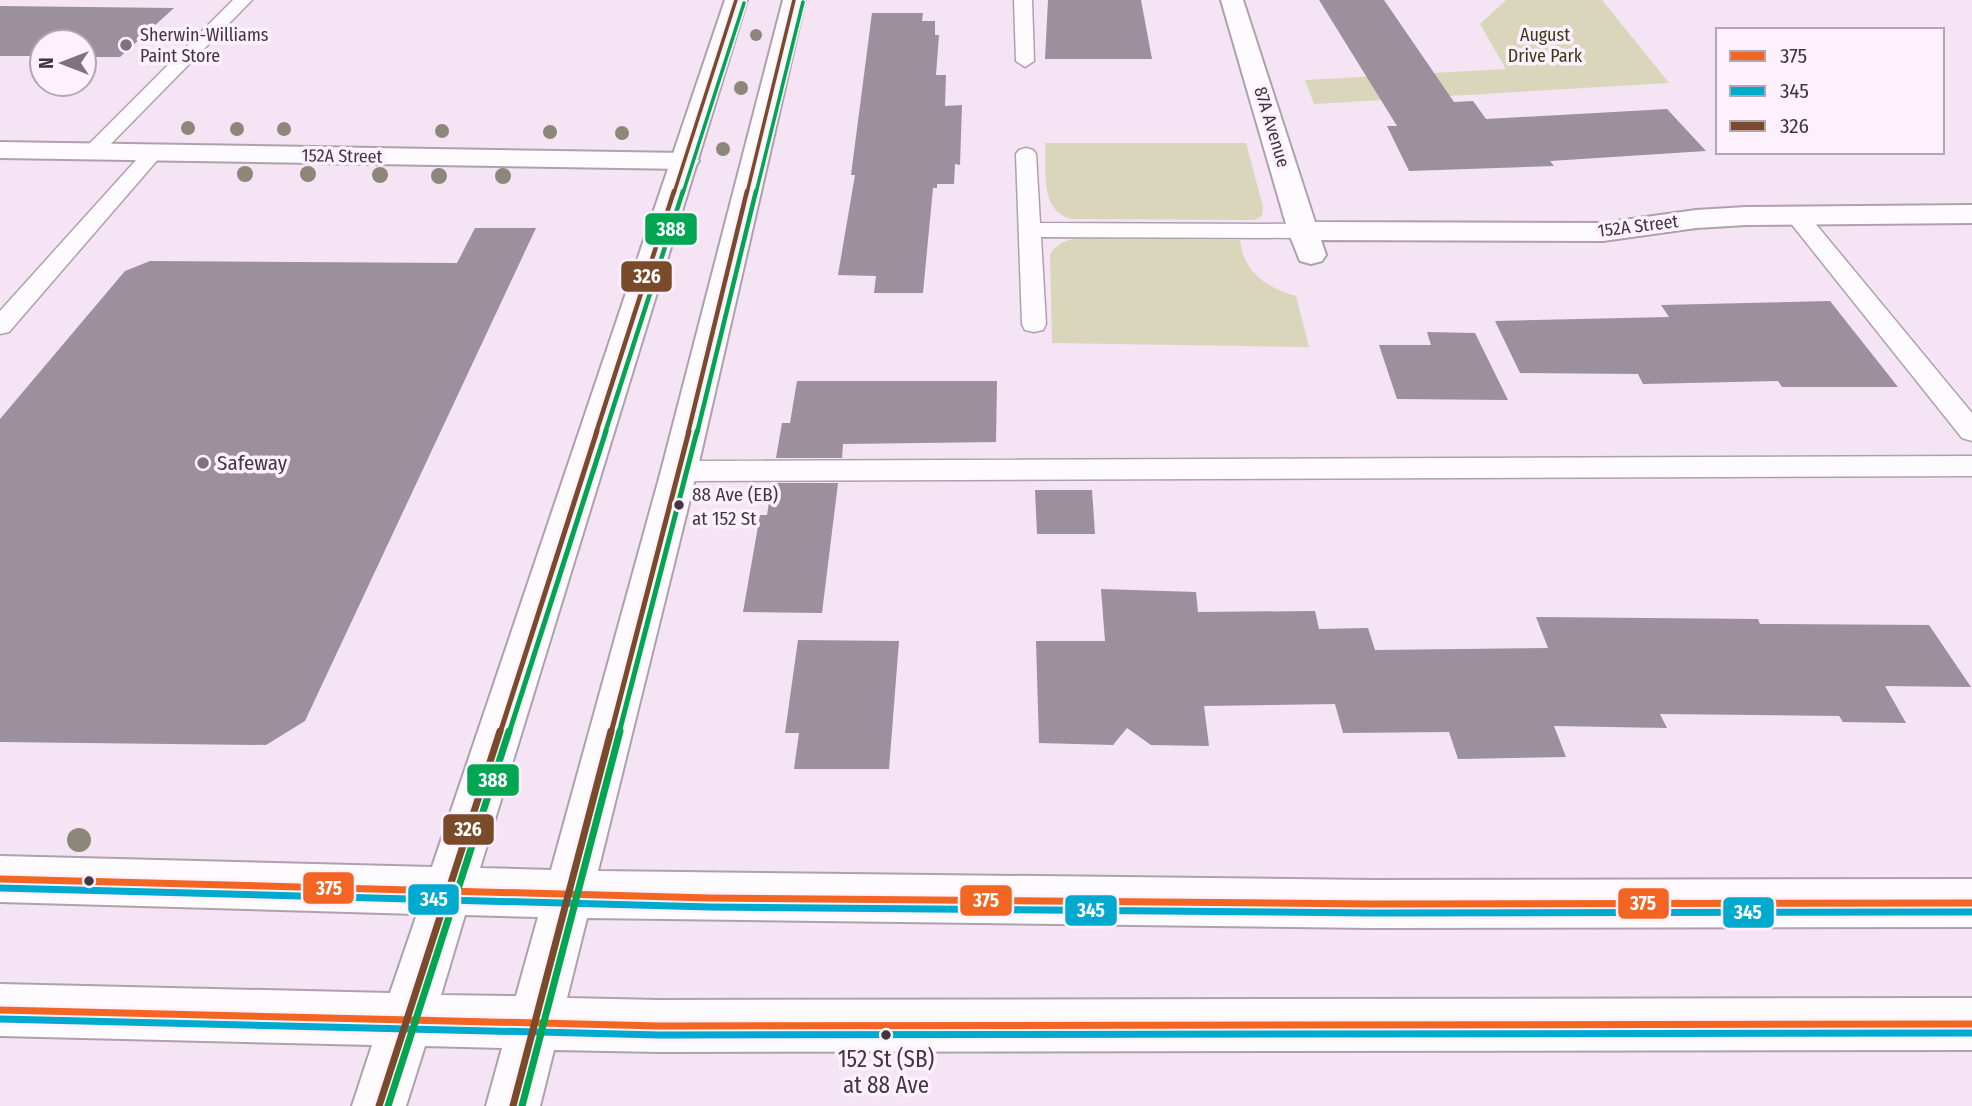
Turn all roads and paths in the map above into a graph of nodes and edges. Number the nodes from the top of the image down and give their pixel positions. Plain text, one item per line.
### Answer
1 (243, 0) edge
2 (736, 0) edge
3 (794, 0) edge
4 (1023, 0) edge
5 (1232, 0) edge
6 (1025, 61) dead end
7 (0, 150) edge
8 (92, 152) junction
9 (153, 153) junction
10 (1026, 154) dead end
11 (685, 161) junction
12 (1972, 215) edge
13 (1797, 216) junction
14 (1030, 230) junction
15 (1307, 243) junction
16 (1034, 324) dead end
17 (0, 326) edge
18 (1972, 431) edge
19 (1972, 466) edge
20 (678, 471) junction
21 (0, 879) edge
22 (449, 890) junction
23 (566, 894) junction
24 (1972, 903) edge
25 (0, 1010) edge
26 (407, 1020) junction
27 (534, 1023) junction
28 (1972, 1024) edge
29 (379, 1106) edge
30 (513, 1106) edge

1 - 8 lane
2 - 11 main road
3 - 20 main road
4 - 6 lane
5 - 15 main road, 87A Avenue
7 - 8 main road, 152A Street
8 - 9 main road, 152A Street
9 - 11 main road, 152A Street
9 - 17 lane
10 - 14 lane
11 - 22 main road
12 - 13 main road, 152A Street
13 - 15 main road, 152A Street
13 - 18 lane
14 - 15 lane
14 - 16 lane
19 - 20 lane
20 - 23 main road
21 - 22 main road
22 - 23 main road
22 - 26 main road
23 - 24 main road
23 - 27 main road
25 - 26 main road
26 - 27 main road
26 - 29 main road
27 - 28 main road
27 - 30 main road

